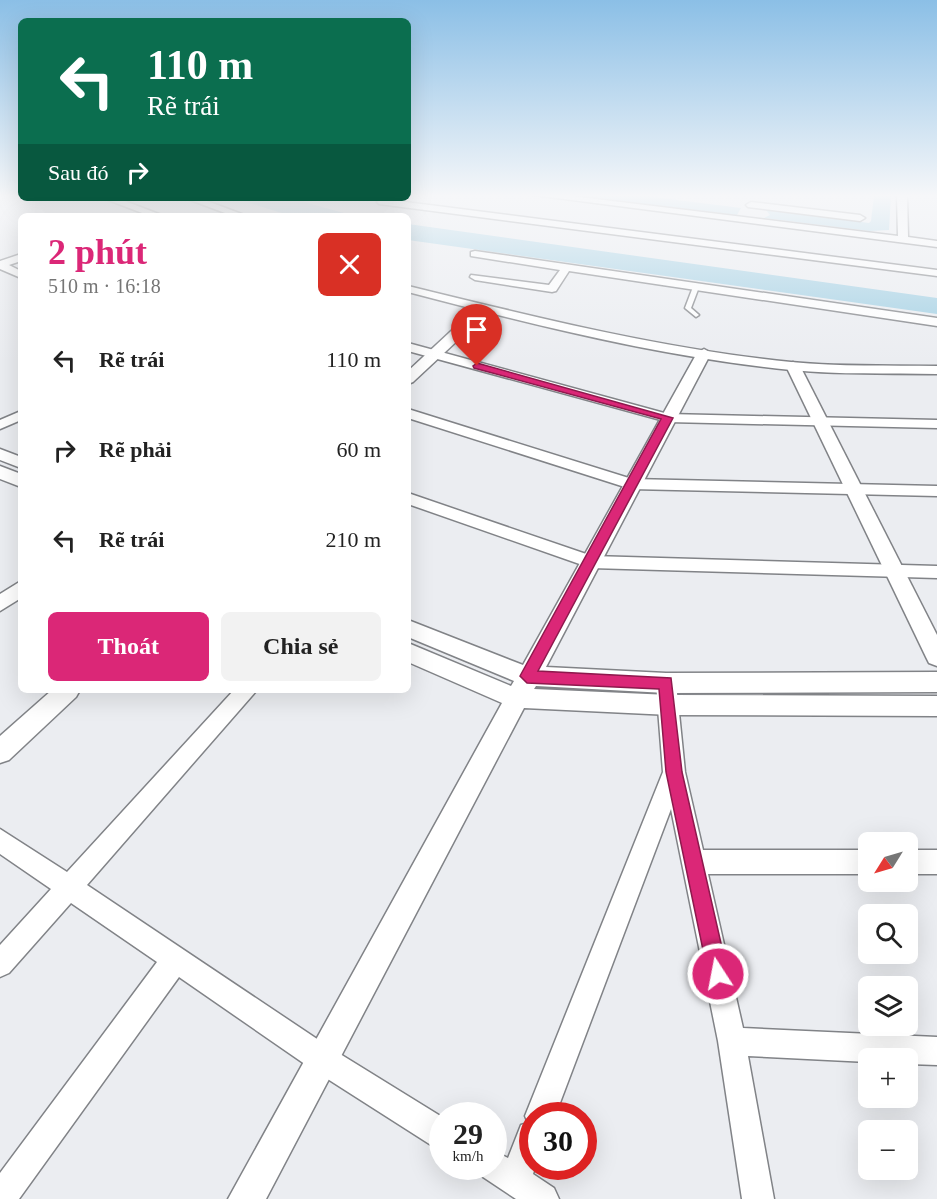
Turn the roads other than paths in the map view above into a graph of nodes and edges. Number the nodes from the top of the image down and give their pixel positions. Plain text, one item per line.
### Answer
1 (827, 251) edge
2 (474, 254) dead end
3 (18, 257) edge
4 (0, 265) edge
5 (567, 268) junction
6 (937, 273) edge
7 (18, 274) edge
8 (475, 276) dead end
9 (696, 287) junction
10 (411, 290) edge
11 (483, 309) junction
12 (696, 315) dead end
13 (937, 322) edge
14 (411, 348) edge
15 (704, 353) junction
16 (435, 354) junction
17 (793, 366) junction
18 (937, 370) edge
19 (411, 376) edge
20 (411, 414) edge
21 (18, 416) edge
22 (668, 418) junction
23 (819, 422) junction
24 (937, 424) edge
25 (0, 425) edge
26 (0, 454) edge
27 (18, 462) edge
28 (0, 472) edge
29 (18, 481) edge
30 (631, 484) junction
31 (852, 489) junction
32 (937, 491) edge
33 (411, 499) edge
34 (591, 562) junction
35 (893, 571) junction
36 (937, 572) edge
37 (18, 590) edge
38 (0, 604) edge
39 (411, 630) edge
40 (411, 653) edge
41 (937, 657) edge
42 (937, 682) edge
43 (521, 687) junction
44 (66, 693) edge
45 (244, 693) edge
46 (668, 694) junction
47 (937, 706) edge
48 (0, 752) edge
49 (674, 772) junction
50 (0, 840) edge
51 (695, 862) junction
52 (858, 862) edge
53 (918, 862) edge
54 (937, 862) edge
55 (70, 887) junction
56 (176, 959) junction
57 (0, 964) edge
58 (732, 1041) junction
59 (937, 1051) edge
60 (322, 1059) junction
61 (545, 1102) edge
62 (429, 1126) edge
63 (519, 1153) edge
64 (507, 1169) edge
65 (507, 1175) edge
66 (0, 1199) edge
67 (246, 1199) edge
68 (543, 1199) edge
69 (758, 1199) edge

1 - 6 street
2 - 5 street
3 - 4 street
4 - 7 street
5 - 8 street
5 - 9 street
9 - 12 lane
9 - 13 street
10 - 11 street
11 - 15 street
11 - 16 street
14 - 16 street
15 - 17 street
15 - 22 street
16 - 19 street
16 - 22 street
17 - 18 street
17 - 23 street
20 - 30 street
21 - 25 street
22 - 23 street
22 - 30 street
23 - 24 street
23 - 31 street
26 - 27 street
28 - 29 street
30 - 31 street
30 - 34 street
31 - 32 street
31 - 35 street
33 - 34 street
34 - 35 street
34 - 43 street
35 - 36 street
35 - 41 street
37 - 38 street
39 - 43 street
40 - 43 street
42 - 46 street
43 - 46 street
43 - 60 street
44 - 48 street
45 - 55 street
46 - 47 street
46 - 49 street
49 - 51 street
49 - 61 street
50 - 55 street
51 - 52 street
51 - 58 street
53 - 54 street
55 - 56 street
55 - 57 street
56 - 60 street
56 - 66 street
58 - 59 street
58 - 69 street
60 - 62 street
60 - 67 street
63 - 64 street
65 - 68 street

